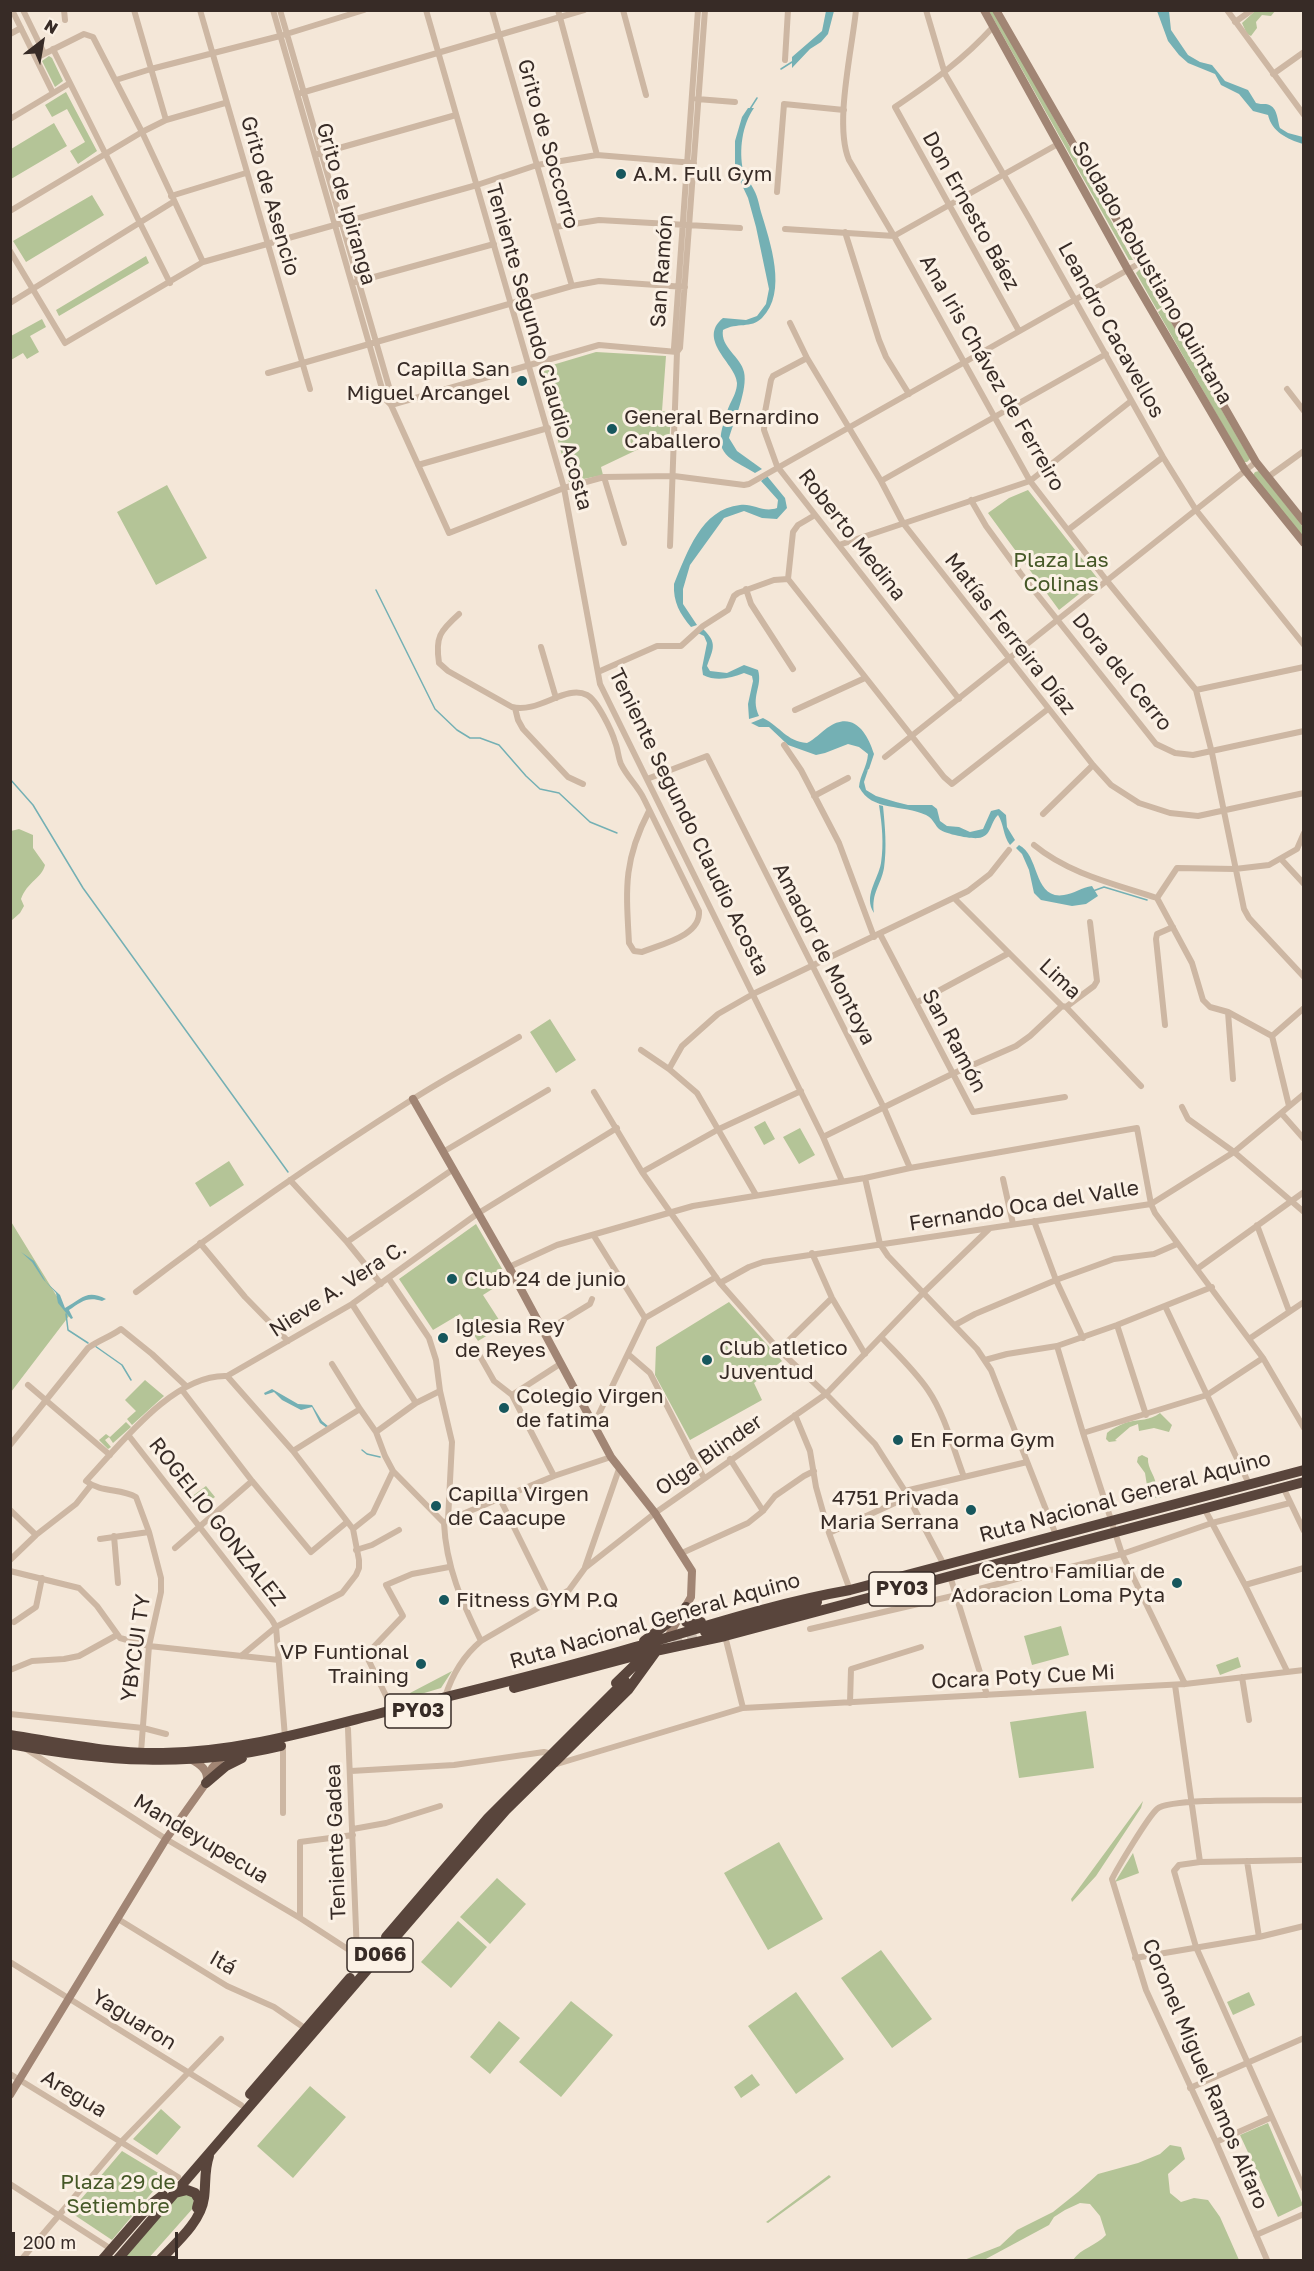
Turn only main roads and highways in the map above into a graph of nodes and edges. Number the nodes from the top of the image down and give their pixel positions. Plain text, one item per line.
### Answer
1 (1304, 1470) edge
2 (1304, 1482) edge
3 (846, 1590) junction
4 (686, 1607) road end
5 (675, 1618) road end
6 (725, 1619) junction
7 (700, 1634) tunnel mouth
8 (689, 1643) junction
9 (653, 1645) junction
10 (610, 1663) junction
11 (626, 1682) junction
12 (10, 1735) edge
13 (284, 1741) junction
14 (15, 1745) edge
15 (261, 1750) junction
16 (217, 1753) junction
17 (553, 1760) junction
18 (308, 2032) junction
19 (212, 2150) junction
20 (168, 2195) junction
21 (141, 2227) junction
22 (109, 2255) edge
23 (102, 2260) edge
24 (117, 2260) edge
25 (152, 2260) edge
26 (160, 2260) edge

1 - 3 highway, Ruta Nacional General Aquino / PY03
2 - 8 highway, Ruta Nacional General Aquino / PY03
3 - 6 highway, Ruta Nacional General Aquino / PY03
3 - 7 highway
4 - 6 highway
5 - 9 highway
6 - 9 highway, Ruta Nacional General Aquino / PY03
8 - 9 highway, Ruta Nacional General Aquino / PY03
8 - 11 highway
9 - 10 highway, Ruta Nacional General Aquino / PY03
9 - 11 highway, D066
9 - 11 highway, D066
9 - 13 highway, Ruta Nacional General Aquino / PY03
10 - 11 highway
10 - 13 highway, Ruta Nacional General Aquino / PY03
11 - 17 highway, D066
11 - 17 highway, D066
12 - 16 highway, Ruta Nacional General Aquino / PY03
13 - 15 highway, Ruta Nacional General Aquino / PY03
13 - 16 highway, Ruta Nacional General Aquino / PY03
14 - 16 highway, Ruta Nacional General Aquino / PY03
15 - 16 highway, Ruta Nacional General Aquino / PY03
15 - 16 highway
17 - 18 highway, D066
17 - 18 highway, D066
18 - 19 highway, D066
18 - 20 highway, D066
19 - 20 highway, D066
19 - 26 highway
20 - 21 highway, D066
20 - 22 highway
20 - 25 highway
21 - 22 highway, D066
21 - 24 highway, D066
22 - 23 highway

